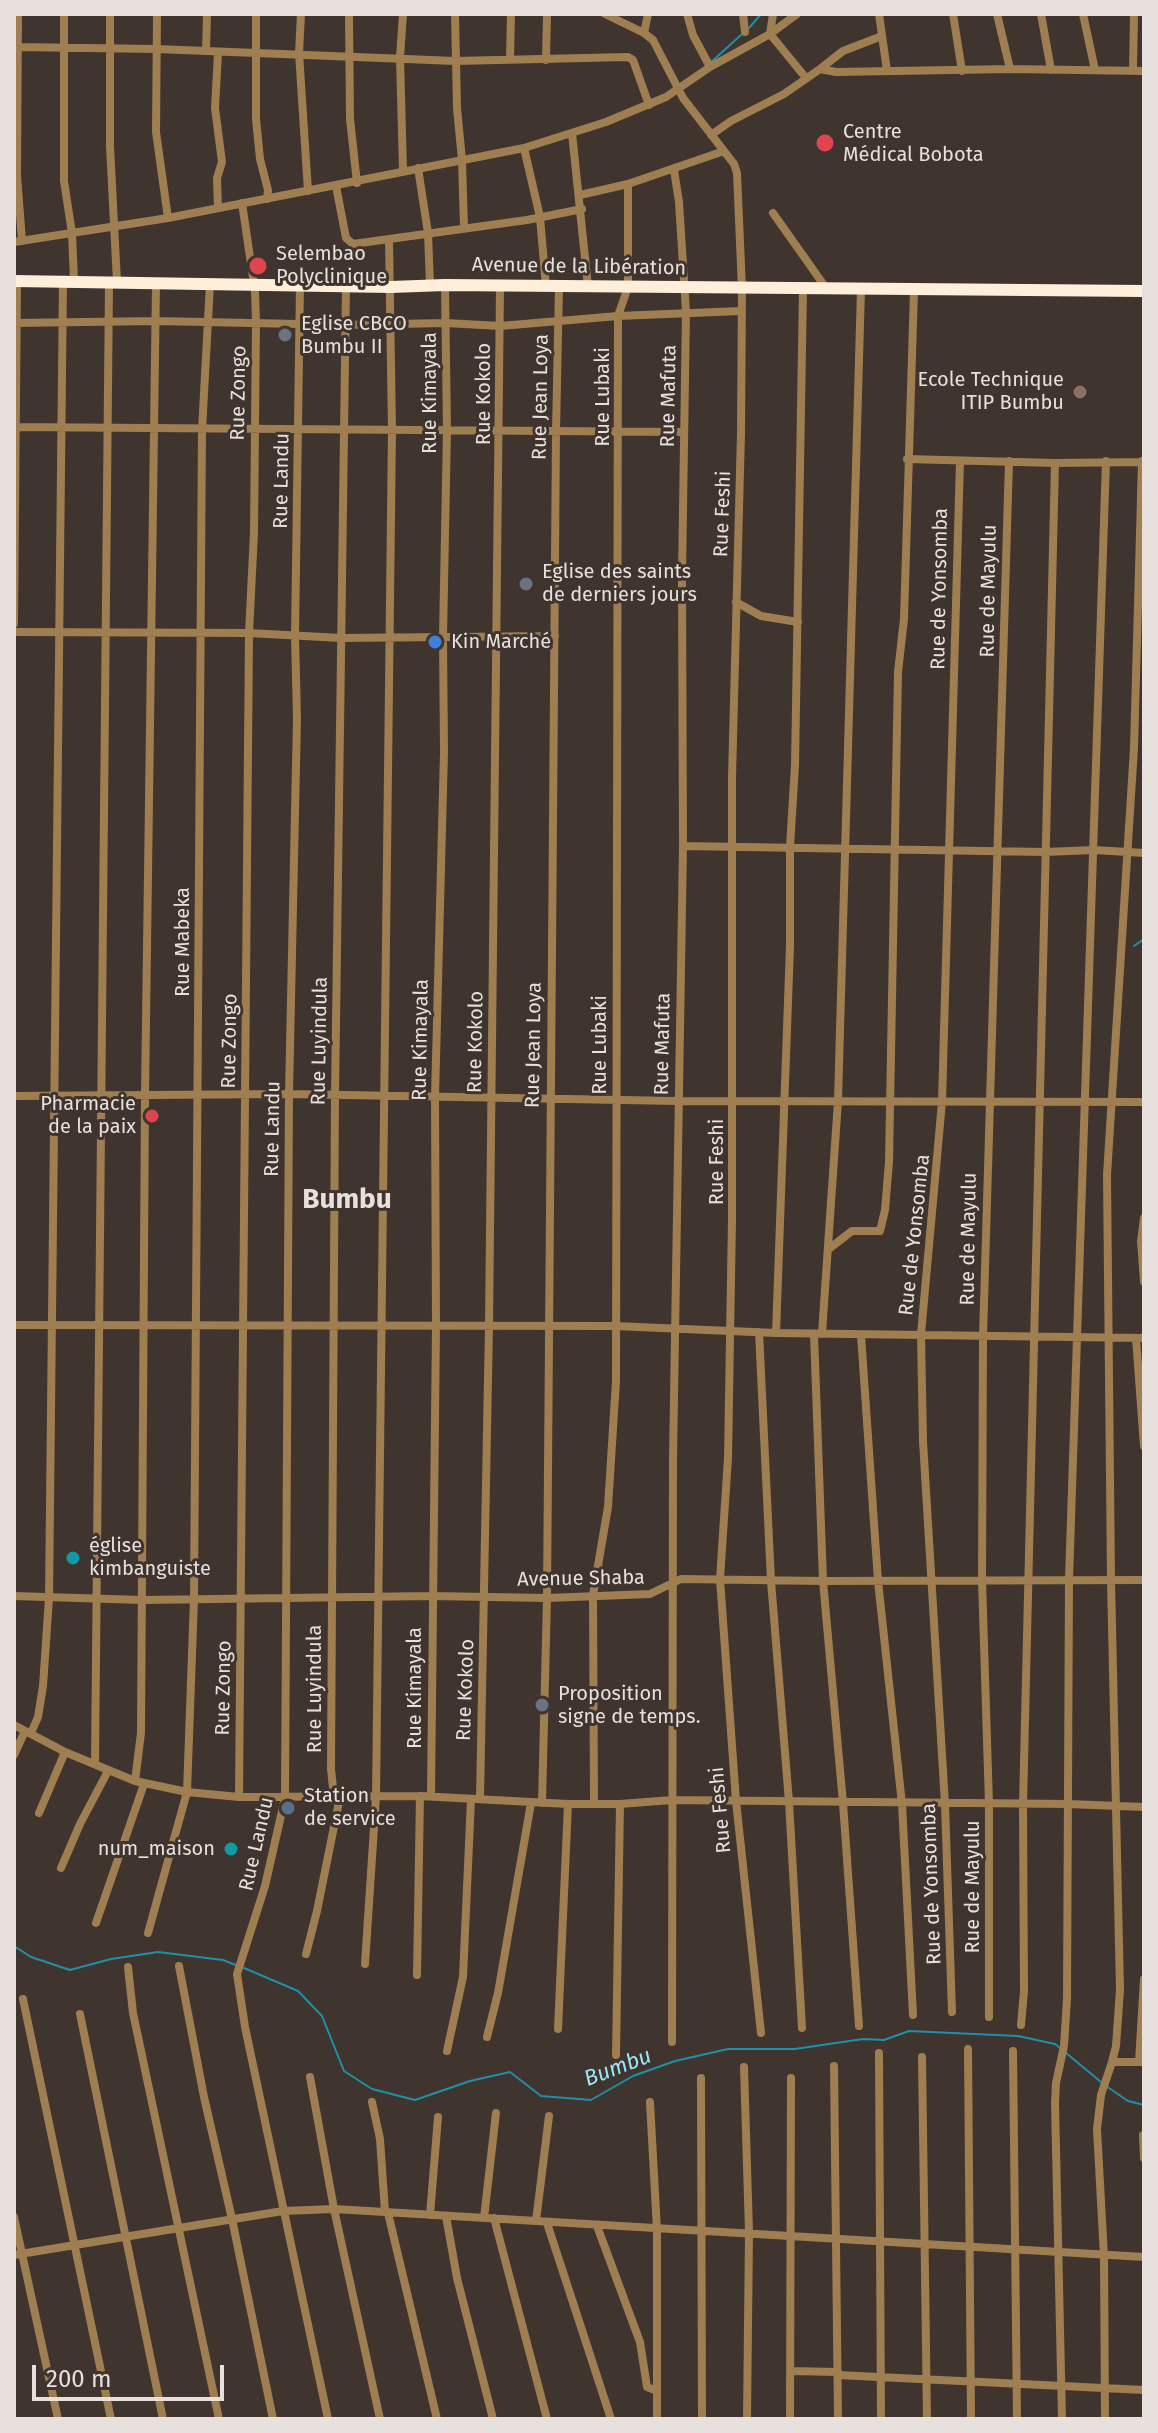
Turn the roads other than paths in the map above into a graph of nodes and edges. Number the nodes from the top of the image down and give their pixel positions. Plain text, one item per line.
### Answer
1 (18, 14) edge
2 (64, 14) edge
3 (110, 14) edge
4 (157, 14) edge
5 (207, 14) edge
6 (256, 14) edge
7 (301, 14) edge
8 (349, 14) edge
9 (403, 14) edge
10 (455, 14) edge
11 (511, 14) edge
12 (547, 14) edge
13 (605, 14) edge
14 (648, 14) edge
15 (687, 14) edge
16 (743, 14) edge
17 (773, 14) edge
18 (797, 14) edge
19 (953, 14) edge
20 (997, 14) edge
21 (1041, 14) edge
22 (1083, 14) edge
23 (1134, 14) edge
24 (881, 15) edge
25 (745, 32) dead end
26 (644, 33) junction
27 (770, 34) junction
28 (882, 36) junction
29 (16, 47) edge
30 (63, 48) junction
31 (109, 49) junction
32 (157, 49) junction
33 (206, 51) junction
34 (218, 53) junction
35 (299, 53) junction
36 (256, 55) junction
37 (348, 56) junction
38 (400, 57) junction
39 (510, 58) junction
40 (546, 60) junction
41 (455, 61) junction
42 (710, 67) junction
43 (820, 69) junction
44 (1010, 69) junction
45 (1051, 70) junction
46 (1095, 70) junction
47 (887, 71) junction
48 (962, 71) junction
49 (1133, 71) junction
50 (1144, 71) edge
51 (806, 78) junction
52 (678, 89) junction
53 (649, 105) junction
54 (572, 133) junction
55 (711, 135) junction
56 (524, 148) junction
57 (724, 151) junction
58 (462, 160) junction
59 (418, 168) junction
60 (674, 170) junction
61 (403, 171) junction
62 (357, 183) junction
63 (628, 184) junction
64 (336, 186) junction
65 (308, 191) junction
66 (580, 195) junction
67 (267, 199) junction
68 (242, 203) junction
69 (218, 208) junction
70 (582, 209) junction
71 (773, 213) dead end
72 (540, 217) junction
73 (168, 218) junction
74 (113, 226) junction
75 (464, 228) junction
76 (72, 233) junction
77 (428, 233) junction
78 (389, 239) junction
79 (18, 242) edge
80 (15, 281) edge
81 (68, 281) junction
82 (113, 282) junction
83 (156, 283) junction
84 (210, 284) junction
85 (254, 284) junction
86 (300, 284) junction
87 (430, 285) junction
88 (445, 285) junction
89 (346, 286) junction
90 (500, 286) junction
91 (391, 287) junction
92 (546, 287) junction
93 (559, 287) junction
94 (588, 287) junction
95 (628, 287) junction
96 (684, 288) junction
97 (742, 289) junction
98 (803, 289) junction
99 (826, 289) junction
100 (861, 289) junction
101 (914, 290) junction
102 (1144, 291) edge
103 (741, 311) junction
104 (686, 312) junction
105 (618, 316) junction
106 (108, 321) junction
107 (156, 321) junction
108 (62, 322) junction
109 (256, 322) junction
110 (559, 322) junction
111 (15, 323) edge
112 (446, 323) junction
113 (208, 324) junction
114 (300, 325) junction
115 (346, 325) junction
116 (390, 325) junction
117 (500, 326) junction
118 (15, 427) edge
119 (61, 428) junction
120 (107, 428) junction
121 (155, 428) junction
122 (202, 430) junction
123 (254, 430) junction
124 (298, 430) junction
125 (392, 430) junction
126 (447, 430) junction
127 (619, 430) junction
128 (345, 431) junction
129 (556, 431) junction
130 (500, 432) junction
131 (684, 432) junction
132 (907, 459) junction
133 (960, 461) junction
134 (1009, 461) junction
135 (1106, 461) junction
136 (1143, 462) edge
137 (1055, 463) junction
138 (736, 599) junction
139 (798, 622) junction
140 (14, 624) edge
141 (14, 632) edge
142 (60, 632) junction
143 (104, 633) junction
144 (151, 633) junction
145 (249, 633) junction
146 (201, 635) junction
147 (295, 636) junction
148 (555, 636) junction
149 (390, 637) junction
150 (443, 637) junction
151 (341, 638) junction
152 (498, 638) junction
153 (683, 846) junction
154 (790, 847) junction
155 (732, 848) junction
156 (845, 848) junction
157 (896, 849) junction
158 (949, 850) junction
159 (997, 850) junction
160 (1094, 850) junction
161 (1045, 852) junction
162 (1128, 853) junction
163 (1144, 853) edge
164 (54, 1094) junction
165 (100, 1094) junction
166 (245, 1094) junction
167 (289, 1094) junction
168 (145, 1095) junction
169 (198, 1095) junction
170 (14, 1096) edge
171 (335, 1096) junction
172 (382, 1096) junction
173 (435, 1097) junction
174 (491, 1098) junction
175 (550, 1099) junction
176 (616, 1099) junction
177 (678, 1101) junction
178 (733, 1101) junction
179 (838, 1101) junction
180 (891, 1101) junction
181 (1084, 1101) junction
182 (1111, 1101) junction
183 (783, 1102) junction
184 (942, 1102) junction
185 (1038, 1102) junction
186 (1144, 1102) edge
187 (988, 1103) junction
188 (1144, 1218) edge
189 (830, 1248) junction
190 (1144, 1282) edge
191 (14, 1325) edge
192 (53, 1325) junction
193 (97, 1325) junction
194 (244, 1326) junction
195 (288, 1326) junction
196 (334, 1326) junction
197 (382, 1326) junction
198 (436, 1326) junction
199 (489, 1326) junction
200 (547, 1326) junction
201 (615, 1326) junction
202 (144, 1327) junction
203 (196, 1327) junction
204 (676, 1327) junction
205 (729, 1330) junction
206 (759, 1332) junction
207 (776, 1333) junction
208 (818, 1333) junction
209 (921, 1334) junction
210 (861, 1335) junction
211 (1033, 1335) junction
212 (1077, 1336) junction
213 (983, 1337) junction
214 (1108, 1338) junction
215 (1140, 1338) edge
216 (1144, 1446) edge
217 (720, 1579) junction
218 (1069, 1579) junction
219 (930, 1580) junction
220 (982, 1580) junction
221 (1028, 1580) junction
222 (1111, 1580) junction
223 (1144, 1580) edge
224 (771, 1581) junction
225 (823, 1581) junction
226 (878, 1581) junction
227 (673, 1582) junction
228 (593, 1595) junction
229 (14, 1596) edge
230 (431, 1596) junction
231 (485, 1596) junction
232 (332, 1597) junction
233 (378, 1597) junction
234 (49, 1598) junction
235 (287, 1598) junction
236 (547, 1598) junction
237 (95, 1599) junction
238 (194, 1599) junction
239 (241, 1599) junction
240 (142, 1600) junction
241 (14, 1725) edge
242 (28, 1732) junction
243 (65, 1752) junction
244 (14, 1755) edge
245 (95, 1764) junction
246 (108, 1771) junction
247 (140, 1783) junction
248 (187, 1792) junction
249 (420, 1796) junction
250 (431, 1796) junction
251 (239, 1797) junction
252 (337, 1797) junction
253 (376, 1797) junction
254 (285, 1798) junction
255 (475, 1798) junction
256 (672, 1800) junction
257 (736, 1801) junction
258 (594, 1802) junction
259 (789, 1802) junction
260 (531, 1803) junction
261 (542, 1803) junction
262 (843, 1803) junction
263 (568, 1804) junction
264 (620, 1804) junction
265 (902, 1804) junction
266 (945, 1804) junction
267 (989, 1804) junction
268 (1023, 1804) junction
269 (1068, 1804) junction
270 (1116, 1805) junction
271 (1144, 1807) edge
272 (39, 1813) dead end
273 (61, 1868) dead end
274 (96, 1923) dead end
275 (148, 1933) dead end
276 (306, 1954) dead end
277 (365, 1964) dead end
278 (179, 1966) dead end
279 (128, 1967) dead end
280 (417, 1975) dead end
281 (1144, 1979) edge
282 (23, 1999) dead end
283 (952, 2012) dead end
284 (80, 2014) dead end
285 (913, 2015) dead end
286 (989, 2017) dead end
287 (1021, 2025) dead end
288 (859, 2026) dead end
289 (802, 2028) dead end
290 (558, 2029) dead end
291 (761, 2033) dead end
292 (487, 2037) dead end
293 (672, 2042) dead end
294 (968, 2049) dead end
295 (447, 2051) dead end
296 (1013, 2051) dead end
297 (879, 2053) dead end
298 (616, 2055) dead end
299 (922, 2057) dead end
300 (1112, 2062) junction
301 (1141, 2062) edge
302 (834, 2066) dead end
303 (744, 2067) dead end
304 (310, 2077) dead end
305 (701, 2078) dead end
306 (791, 2078) dead end
307 (372, 2102) dead end
308 (650, 2102) dead end
309 (496, 2113) dead end
310 (549, 2116) dead end
311 (438, 2117) dead end
312 (1143, 2135) edge
313 (1144, 2158) edge
314 (334, 2209) junction
315 (283, 2211) junction
316 (386, 2212) junction
317 (430, 2215) junction
318 (446, 2216) junction
319 (14, 2217) edge
320 (489, 2218) junction
321 (232, 2219) junction
322 (536, 2221) junction
323 (547, 2223) junction
324 (597, 2226) junction
325 (178, 2228) junction
326 (657, 2230) junction
327 (703, 2231) junction
328 (749, 2232) junction
329 (792, 2237) junction
330 (127, 2238) junction
331 (837, 2238) junction
332 (882, 2242) junction
333 (926, 2246) junction
334 (75, 2247) junction
335 (971, 2248) junction
336 (1014, 2250) junction
337 (1058, 2252) junction
338 (18, 2255) edge
339 (1104, 2256) junction
340 (1144, 2257) edge
341 (791, 2371) junction
342 (838, 2373) junction
343 (882, 2377) junction
344 (927, 2380) junction
345 (971, 2381) junction
346 (1016, 2383) junction
347 (1061, 2386) junction
348 (1105, 2388) junction
349 (1144, 2390) edge
350 (657, 2391) junction
351 (58, 2419) edge
352 (111, 2419) edge
353 (163, 2419) edge
354 (219, 2419) edge
355 (273, 2419) edge
356 (328, 2419) edge
357 (380, 2419) edge
358 (437, 2419) edge
359 (493, 2419) edge
360 (547, 2419) edge
361 (611, 2419) edge
362 (657, 2419) edge
363 (702, 2419) edge
364 (747, 2419) edge
365 (790, 2419) edge
366 (838, 2419) edge
367 (881, 2419) edge
368 (927, 2419) edge
369 (971, 2419) edge
370 (1017, 2419) edge
371 (1062, 2419) edge
372 (1105, 2419) edge

1 - 29 street
2 - 30 street
3 - 31 street
4 - 32 street
5 - 33 street
6 - 36 street
7 - 35 street
8 - 37 street
9 - 38 street
10 - 41 street
11 - 39 street
12 - 40 street
13 - 26 street
14 - 26 street
15 - 42 street
16 - 25 street
17 - 27 street
18 - 27 street
19 - 48 street
20 - 44 street
21 - 45 street
22 - 46 street
23 - 49 street
24 - 28 street
26 - 52 street
27 - 42 street
27 - 51 street
28 - 43 street
28 - 47 street
29 - 30 street
29 - 79 street
30 - 31 street
30 - 76 street
31 - 32 street
31 - 74 street
32 - 33 street
32 - 73 street
33 - 34 street
34 - 36 street
34 - 69 street
35 - 36 street
35 - 37 street
35 - 65 street
36 - 67 street
37 - 38 street
37 - 62 street
38 - 41 street
38 - 61 street
39 - 40 street
39 - 41 street
40 - 53 street
41 - 58 street
42 - 52 street
43 - 47 street
43 - 51 street
44 - 45 street
44 - 48 street
45 - 46 street
46 - 49 street
47 - 48 street
49 - 50 street
51 - 55 street
52 - 53 street
52 - 55 street
53 - 54 street
54 - 56 street
54 - 66 street
55 - 57 street
56 - 58 street
56 - 72 street
57 - 60 street
57 - 97 street, Rue Feshi
58 - 59 street
58 - 75 street
59 - 61 street
59 - 77 street
60 - 63 street
60 - 96 street, Rue Mafuta
61 - 62 street
62 - 64 street
63 - 66 street
63 - 95 street, Rue Lubaki
64 - 65 street
64 - 78 street
65 - 67 street
66 - 70 street
67 - 68 street
68 - 69 street
68 - 85 street, Rue Zongo
69 - 73 street
70 - 72 street
70 - 94 street
71 - 99 street
72 - 75 street
72 - 92 street
73 - 74 street
74 - 76 street
74 - 82 street
75 - 77 street
76 - 79 street
76 - 81 street
77 - 78 street
77 - 87 street
78 - 91 street
80 - 81 highway, Avenue de la Libération
80 - 111 street
81 - 82 highway, Avenue de la Libération
81 - 108 street
82 - 83 highway, Avenue de la Libération
82 - 106 street
83 - 84 highway, Avenue de la Libération
83 - 107 street
84 - 85 highway, Avenue de la Libération
84 - 113 street, Rue Mabeka
85 - 86 highway, Avenue de la Libération
85 - 109 street, Rue Zongo
86 - 89 highway, Avenue de la Libération
86 - 114 street, Rue Landu
87 - 88 highway, Avenue de la Libération
87 - 91 highway, Avenue de la Libération
88 - 90 highway, Avenue de la Libération
88 - 112 street, Rue Kimayala
89 - 91 highway, Avenue de la Libération
89 - 115 street, Rue Luyindula
90 - 92 highway, Avenue de la Libération
90 - 117 street, Rue Kokolo
91 - 116 street
92 - 93 highway, Avenue de la Libération
93 - 94 highway, Avenue de la Libération
93 - 110 street, Rue Jean Loya
94 - 95 highway, Avenue de la Libération
95 - 96 highway, Avenue de la Libération
95 - 105 street, Rue Lubaki
96 - 97 highway, Avenue de la Libération
96 - 104 street, Rue Mafuta
97 - 98 highway, Avenue de la Libération
97 - 103 street, Rue Feshi
98 - 99 highway, Avenue de la Libération
98 - 139 street
99 - 100 highway, Avenue de la Libération
100 - 101 highway, Avenue de la Libération
100 - 156 street
101 - 102 highway, Avenue de la Libération
101 - 132 street
103 - 104 street
103 - 138 street, Rue Feshi
104 - 105 street
104 - 131 street, Rue Mafuta
105 - 110 street
105 - 127 street, Rue Lubaki
106 - 107 street
106 - 108 street
106 - 120 street
107 - 113 street
107 - 121 street
108 - 111 street
108 - 119 street
109 - 113 street
109 - 114 street
109 - 123 street, Rue Zongo
110 - 117 street
110 - 129 street, Rue Jean Loya
111 - 118 street
112 - 116 street
112 - 117 street
112 - 126 street, Rue Kimayala
113 - 122 street, Rue Mabeka
114 - 115 street
114 - 124 street, Rue Landu
115 - 116 street
115 - 128 street, Rue Luyindula
116 - 125 street
117 - 130 street, Rue Kokolo
118 - 119 street
118 - 140 street
119 - 120 street
119 - 142 street
120 - 121 street
120 - 143 street
121 - 122 street
121 - 144 street
122 - 123 street
122 - 146 street, Rue Mabeka
123 - 124 street
123 - 145 street, Rue Zongo
124 - 128 street
124 - 147 street, Rue Landu
125 - 126 street
125 - 128 street
125 - 149 street
126 - 130 street
126 - 150 street, Rue Kimayala
127 - 129 street
127 - 131 street
127 - 176 street, Rue Lubaki
128 - 151 street, Rue Luyindula
129 - 130 street
129 - 148 street, Rue Jean Loya
130 - 152 street, Rue Kokolo
131 - 153 street, Rue Mafuta
132 - 133 street
132 - 157 street
133 - 134 street
133 - 158 street, Rue de Yonsomba
134 - 137 street
134 - 159 street, Rue de Mayulu
135 - 136 street
135 - 137 street
135 - 160 street
136 - 162 street
137 - 161 street
138 - 139 street
138 - 155 street, Rue Feshi
139 - 154 street
141 - 142 street
142 - 143 street
142 - 164 street
143 - 144 street
143 - 165 street
144 - 146 street
144 - 168 street
145 - 146 street
145 - 147 street
145 - 166 street, Rue Zongo
146 - 169 street, Rue Mabeka
147 - 151 street
147 - 167 street, Rue Landu
148 - 152 street
148 - 175 street, Rue Jean Loya
149 - 150 street
149 - 151 street
149 - 172 street
150 - 152 street
150 - 173 street, Rue Kimayala
151 - 171 street, Rue Luyindula
152 - 174 street, Rue Kokolo
153 - 155 street
153 - 177 street, Rue Mafuta
154 - 155 street
154 - 156 street
154 - 183 street
155 - 178 street, Rue Feshi
156 - 157 street
156 - 179 street
157 - 158 street
157 - 180 street
158 - 159 street
158 - 184 street, Rue de Yonsomba
159 - 161 street
159 - 187 street, Rue de Mayulu
160 - 161 street
160 - 162 street
160 - 181 street
161 - 185 street
162 - 163 street
162 - 182 street
164 - 165 street
164 - 170 street
164 - 192 street
165 - 168 street
165 - 193 street
166 - 167 street
166 - 169 street
166 - 194 street, Rue Zongo
167 - 171 street
167 - 195 street, Rue Landu
168 - 169 street
168 - 202 street
169 - 203 street, Rue Mabeka
171 - 172 street
171 - 196 street, Rue Luyindula
172 - 173 street
172 - 197 street
173 - 174 street
173 - 198 street, Rue Kimayala
174 - 175 street
174 - 199 street, Rue Kokolo
175 - 176 street
175 - 200 street, Rue Jean Loya
176 - 177 street
176 - 201 street, Rue Lubaki
177 - 178 street
177 - 204 street, Rue Mafuta
178 - 183 street
178 - 205 street, Rue Feshi
179 - 180 street
179 - 183 street
179 - 189 street
180 - 184 street
180 - 189 street
181 - 182 street
181 - 185 street
181 - 212 street
182 - 186 street
182 - 214 street
183 - 207 street
184 - 187 street
184 - 209 street, Rue de Yonsomba
185 - 187 street
185 - 211 street
187 - 213 street, Rue de Mayulu
188 - 190 street
189 - 208 street
191 - 192 street
192 - 193 street
192 - 234 street
193 - 202 street
193 - 237 street
194 - 195 street
194 - 203 street
194 - 239 street, Rue Zongo
195 - 196 street
195 - 235 street, Rue Landu
196 - 197 street
196 - 232 street, Rue Luyindula
197 - 198 street
197 - 233 street
198 - 199 street
198 - 230 street, Rue Kimayala
199 - 200 street
199 - 231 street, Rue Kokolo
200 - 201 street
200 - 236 street, Rue Jean Loya
201 - 204 street
201 - 228 street, Rue Lubaki
202 - 203 street
202 - 240 street
203 - 238 street, Rue Mabeka
204 - 205 street
204 - 227 street, Rue Mafuta
205 - 206 street
205 - 217 street, Rue Feshi
206 - 207 street
206 - 224 street
207 - 208 street
208 - 210 street
208 - 225 street
209 - 210 street
209 - 213 street
209 - 219 street, Rue de Yonsomba
210 - 226 street
211 - 212 street
211 - 213 street
211 - 221 street
212 - 214 street
212 - 218 street
213 - 220 street, Rue de Mayulu
214 - 215 street
214 - 222 street
215 - 216 street
217 - 224 street, Avenue Shaba
217 - 227 street, Avenue Shaba
217 - 257 street, Rue Feshi
218 - 221 street, Avenue Shaba
218 - 222 street, Avenue Shaba
218 - 269 street
219 - 220 street, Avenue Shaba
219 - 226 street, Avenue Shaba
219 - 266 street, Rue de Yonsomba
220 - 221 street, Avenue Shaba
220 - 267 street, Rue de Mayulu
221 - 268 street
222 - 223 street, Avenue Shaba
222 - 270 street
224 - 225 street, Avenue Shaba
224 - 259 street
225 - 226 street, Avenue Shaba
225 - 262 street
226 - 265 street
227 - 228 street, Avenue Shaba
227 - 256 street, Rue Mafuta
228 - 236 street, Avenue Shaba
228 - 258 street, Rue Lubaki
229 - 234 street, Avenue Shaba
230 - 231 street, Avenue Shaba
230 - 233 street, Avenue Shaba
230 - 250 street, Rue Kimayala
231 - 236 street, Avenue Shaba
231 - 255 street, Rue Kokolo
232 - 233 street, Avenue Shaba
232 - 235 street, Avenue Shaba
232 - 252 street, Rue Luyindula
233 - 253 street
234 - 237 street, Avenue Shaba
234 - 242 street
235 - 239 street, Avenue Shaba
235 - 254 street, Rue Landu
236 - 261 street, Rue Jean Loya
237 - 240 street, Avenue Shaba
237 - 245 street
238 - 239 street, Avenue Shaba
238 - 240 street, Avenue Shaba
238 - 248 street, Rue Mabeka
239 - 251 street, Rue Zongo
240 - 247 street
241 - 242 street
242 - 243 street
242 - 244 street
243 - 245 street
243 - 272 street
245 - 246 street
246 - 247 street
246 - 273 street
247 - 248 street
247 - 274 street
248 - 251 street
248 - 275 street, Rue Mabeka
249 - 250 street
249 - 253 street
249 - 280 street
250 - 255 street
251 - 254 street
252 - 253 street
252 - 254 street
252 - 276 street, Rue Luyindula
253 - 277 street
254 - 315 street, Rue Landu
255 - 260 street
255 - 295 street, Rue Kokolo
256 - 257 street
256 - 264 street
256 - 293 street, Rue Mafuta
257 - 259 street
257 - 291 street, Rue Feshi
258 - 263 street
258 - 264 street
259 - 262 street
259 - 289 street
260 - 261 street
260 - 292 street
261 - 263 street
262 - 265 street
262 - 288 street
263 - 290 street
264 - 298 street
265 - 266 street
265 - 285 street
266 - 267 street
266 - 283 street, Rue de Yonsomba
267 - 268 street
267 - 286 street, Rue de Mayulu
268 - 269 street
268 - 287 street
269 - 270 street
269 - 337 street
270 - 271 street
270 - 300 street
278 - 321 street
279 - 325 street
281 - 301 street
282 - 334 street
284 - 330 street
294 - 335 street
296 - 336 street
297 - 332 street
299 - 333 street
300 - 301 street
300 - 339 street
302 - 331 street
303 - 328 street
304 - 314 street
305 - 327 street
306 - 329 street
307 - 316 street
308 - 326 street
309 - 320 street
310 - 322 street
311 - 317 street
312 - 313 street
314 - 315 street
314 - 316 street
314 - 357 street
315 - 321 street
315 - 356 street
316 - 317 street
316 - 358 street
317 - 318 street
318 - 320 street
318 - 359 street
319 - 338 street
320 - 322 street
320 - 360 street
321 - 325 street
321 - 355 street
322 - 323 street
323 - 324 street
323 - 361 street
324 - 326 street
324 - 350 street
325 - 330 street
325 - 354 street
326 - 327 street
326 - 350 street
327 - 328 street
327 - 363 street
328 - 329 street
328 - 364 street
329 - 331 street
329 - 341 street
330 - 334 street
330 - 353 street
331 - 332 street
331 - 342 street
332 - 333 street
332 - 343 street
333 - 335 street
333 - 344 street
334 - 338 street
334 - 352 street
335 - 336 street
335 - 345 street
336 - 337 street
336 - 346 street
337 - 339 street
337 - 347 street
338 - 351 street
339 - 340 street
339 - 348 street
341 - 342 street
341 - 365 street
342 - 343 street
342 - 366 street
343 - 344 street
343 - 367 street
344 - 345 street
344 - 368 street
345 - 346 street
345 - 369 street
346 - 347 street
346 - 370 street
347 - 348 street
347 - 371 street
348 - 349 street
348 - 372 street
350 - 362 street

